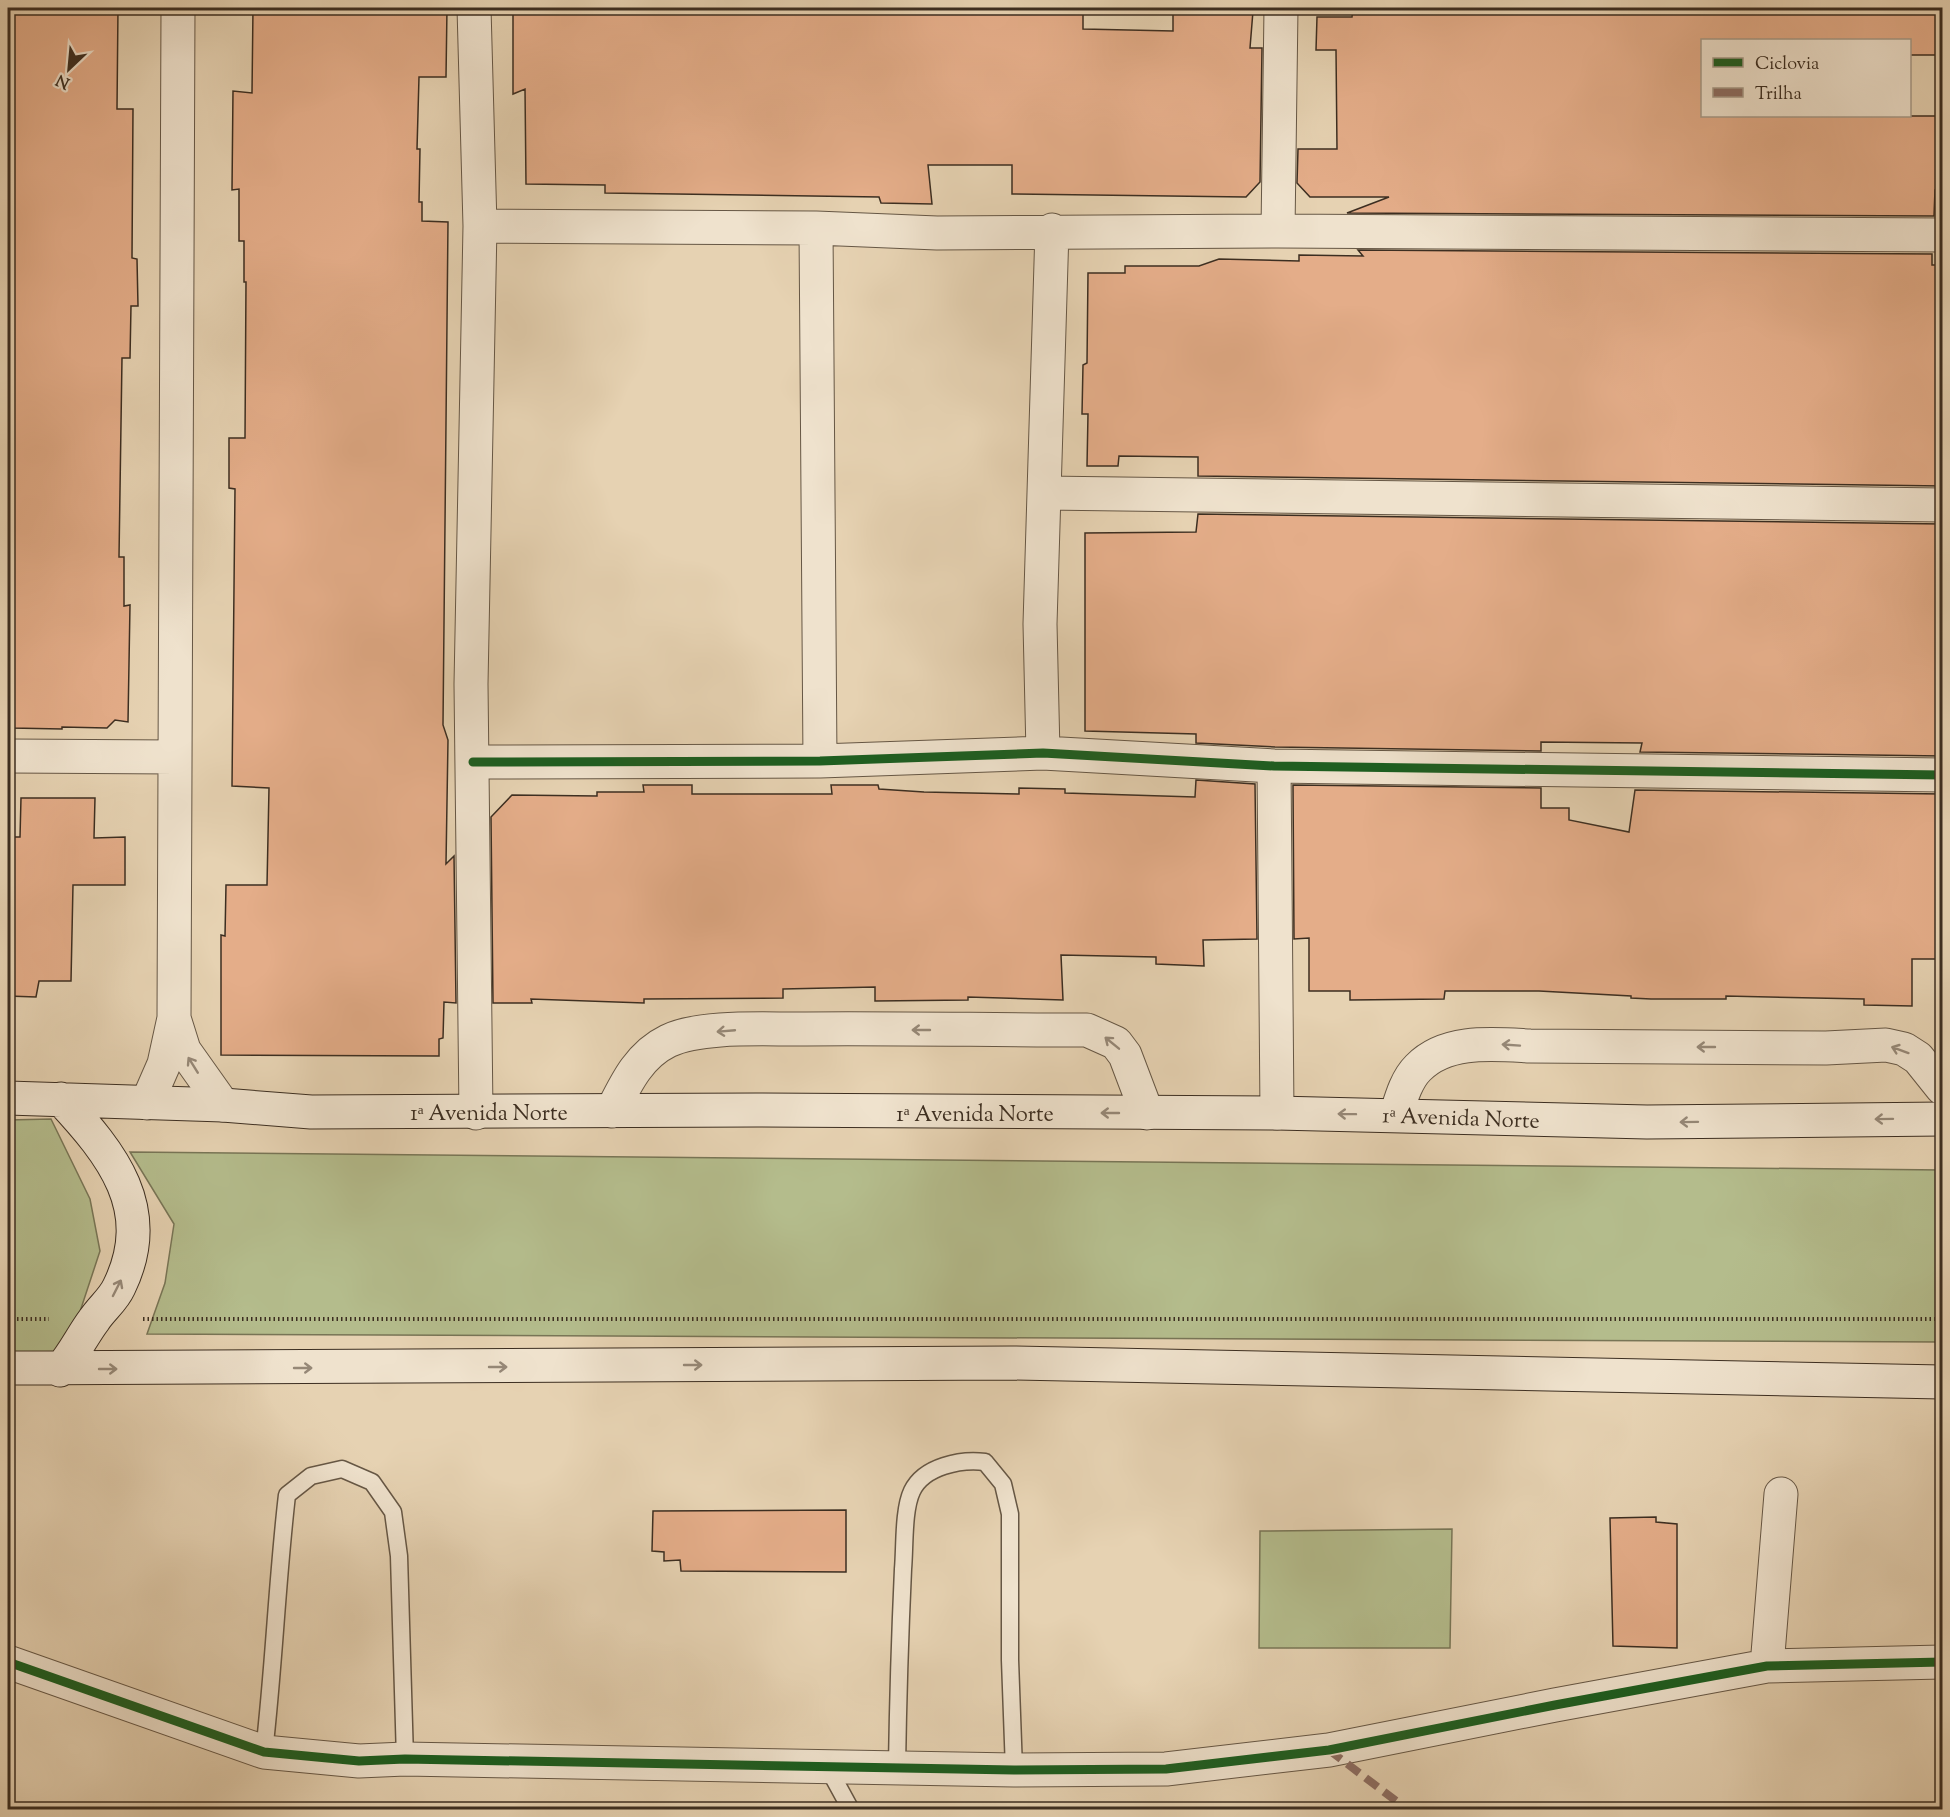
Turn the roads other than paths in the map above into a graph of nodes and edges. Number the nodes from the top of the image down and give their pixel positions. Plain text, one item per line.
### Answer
1 (177, 8) edge
2 (474, 8) edge
3 (1281, 8) edge
4 (480, 226) junction
5 (816, 228) junction
6 (1052, 230) junction
7 (1278, 231) junction
8 (1942, 235) edge
9 (1045, 494) junction
10 (1942, 504) edge
11 (1042, 753) junction
12 (8, 756) edge
13 (175, 757) junction
14 (820, 761) junction
15 (473, 762) junction
16 (1274, 766) junction
17 (1942, 775) edge
18 (174, 1018) junction
19 (1942, 1088) edge
20 (8, 1098) edge
21 (61, 1099) junction
22 (147, 1103) junction
23 (223, 1105) junction
24 (612, 1111) junction
25 (476, 1113) junction
26 (1147, 1113) junction
27 (1276, 1113) junction
28 (1396, 1114) junction
29 (1942, 1119) edge
30 (8, 1368) edge
31 (60, 1370) junction
32 (1942, 1382) edge
33 (1781, 1494) dead end
34 (8, 1662) edge
35 (1942, 1662) edge
36 (1767, 1666) junction
37 (264, 1752) junction
38 (405, 1759) junction
39 (827, 1766) junction
40 (897, 1766) junction
41 (1014, 1770) junction
42 (850, 1809) edge

1 - 13 street
2 - 4 street
3 - 7 street
4 - 5 street
4 - 15 street
5 - 6 street
5 - 14 street
6 - 7 street
6 - 9 street
7 - 8 street
9 - 10 street
9 - 11 street
11 - 14 street
11 - 16 street
12 - 13 street
13 - 18 street
14 - 15 street
15 - 25 street
16 - 17 street
16 - 27 street
18 - 22 street
23 -> 18 street
19 -> 28 street
20 - 21 street, 1ᵃ Avenida Norte
21 - 22 street, 1ᵃ Avenida Norte
31 -> 21 street
22 - 23 street, 1ᵃ Avenida Norte
23 - 25 street, 1ᵃ Avenida Norte
24 - 25 street, 1ᵃ Avenida Norte
26 -> 24 street, 1ᵃ Avenida Norte
26 -> 24 street
26 - 27 street, 1ᵃ Avenida Norte
28 -> 27 street, 1ᵃ Avenida Norte
29 -> 28 street, 1ᵃ Avenida Norte
30 - 31 street
31 -> 32 street
33 - 36 street
34 - 37 street
35 - 36 street
36 - 41 street
37 - 38 street
37 - 38 lane
38 - 39 street
39 - 40 street
39 - 42 lane
40 - 41 street
40 - 41 lane

